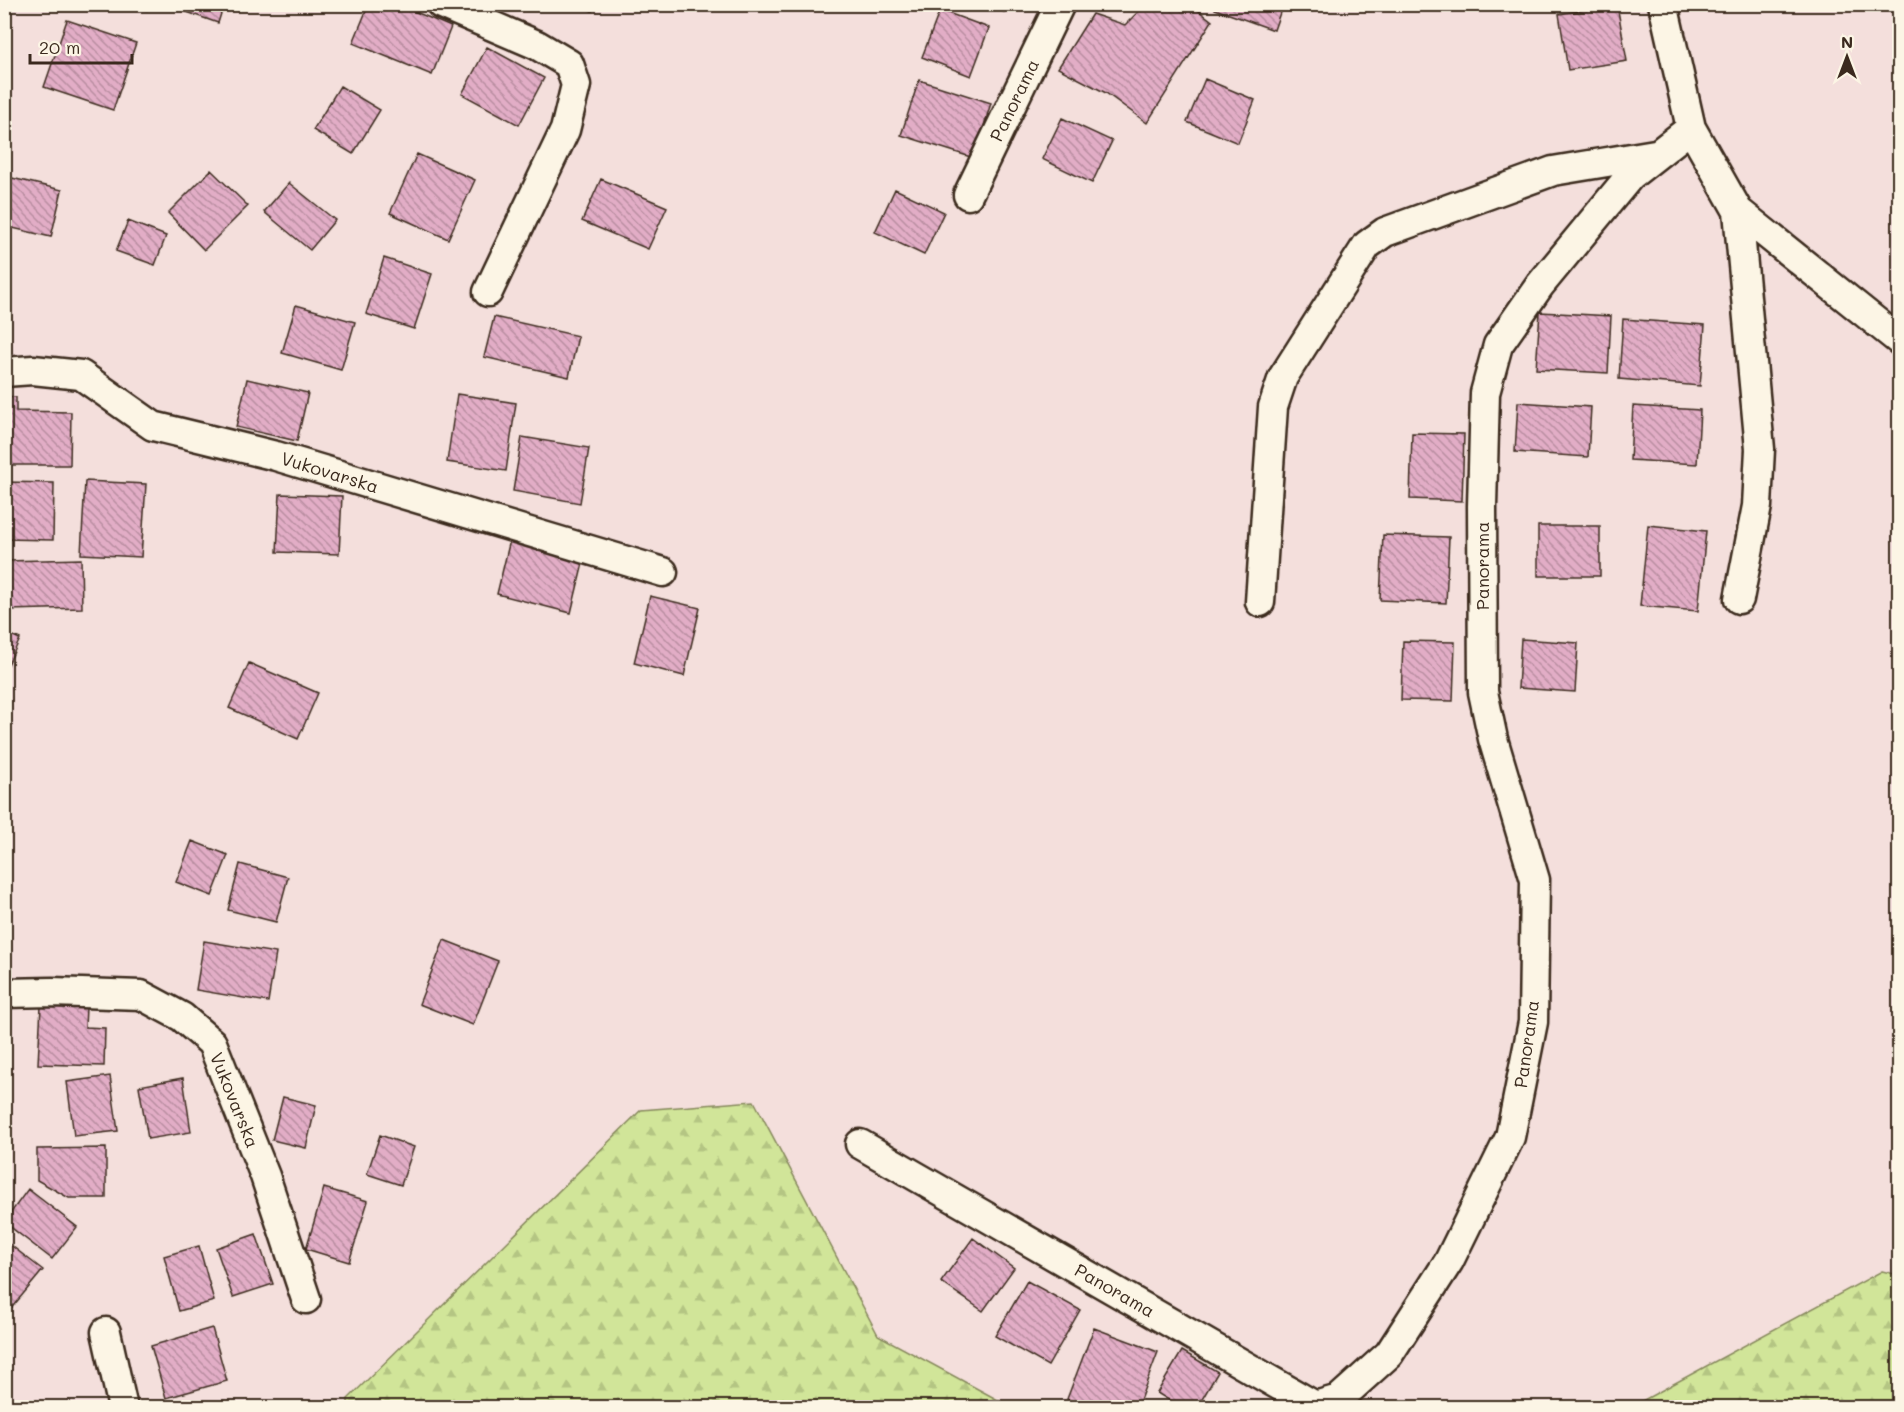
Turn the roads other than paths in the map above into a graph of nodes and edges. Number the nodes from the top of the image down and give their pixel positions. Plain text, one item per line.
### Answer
1 (441, 4) edge
2 (1060, 4) edge
3 (1664, 4) edge
4 (1691, 128) junction
5 (1659, 153) junction
6 (969, 195) dead end
7 (1738, 211) junction
8 (488, 292) dead end
9 (1899, 342) edge
10 (4, 372) edge
11 (663, 572) dead end
12 (1739, 599) dead end
13 (1260, 602) dead end
14 (4, 993) edge
15 (860, 1144) dead end
16 (306, 1299) dead end
17 (106, 1332) dead end
18 (123, 1407) edge

1 - 8 street
2 - 6 street, Panorama
3 - 4 street
4 - 5 street, Panorama
4 - 7 street
5 - 13 street, Panorama
5 - 15 street, Panorama
7 - 9 street
7 - 12 street
10 - 11 street, Vukovarska
14 - 16 street, Vukovarska
17 - 18 street

